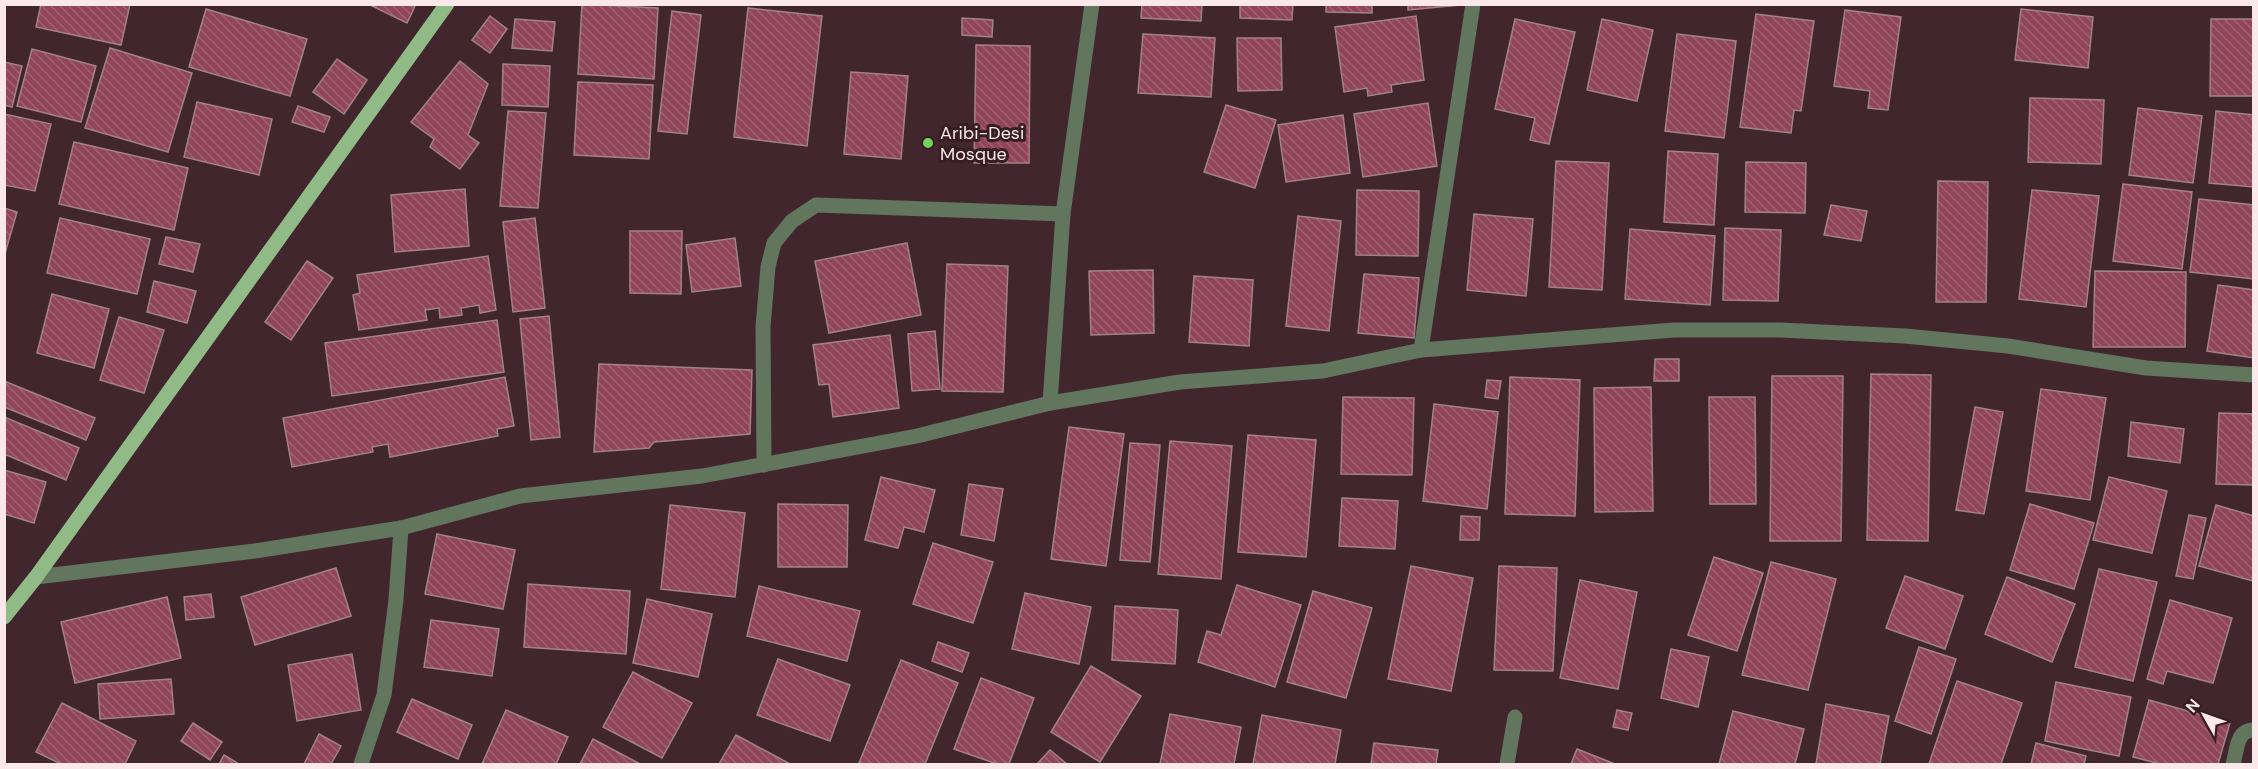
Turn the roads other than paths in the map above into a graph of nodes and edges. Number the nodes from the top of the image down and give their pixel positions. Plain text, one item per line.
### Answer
1 (447, 4) edge
2 (1092, 4) edge
3 (1473, 4) edge
4 (1063, 214) junction
5 (1421, 350) junction
6 (2253, 375) edge
7 (1050, 403) junction
8 (764, 465) junction
9 (401, 528) junction
10 (36, 577) junction
11 (4, 618) edge
12 (1515, 717) dead end
13 (2253, 730) edge
14 (361, 765) edge
15 (1507, 765) edge
16 (2233, 765) edge

1 - 10 main road
2 - 4 street
3 - 5 street
4 - 7 street
4 - 8 street
5 - 6 street
5 - 7 street
7 - 8 street
8 - 9 street
9 - 10 street
9 - 14 street
10 - 11 main road
12 - 15 street
13 - 16 street

